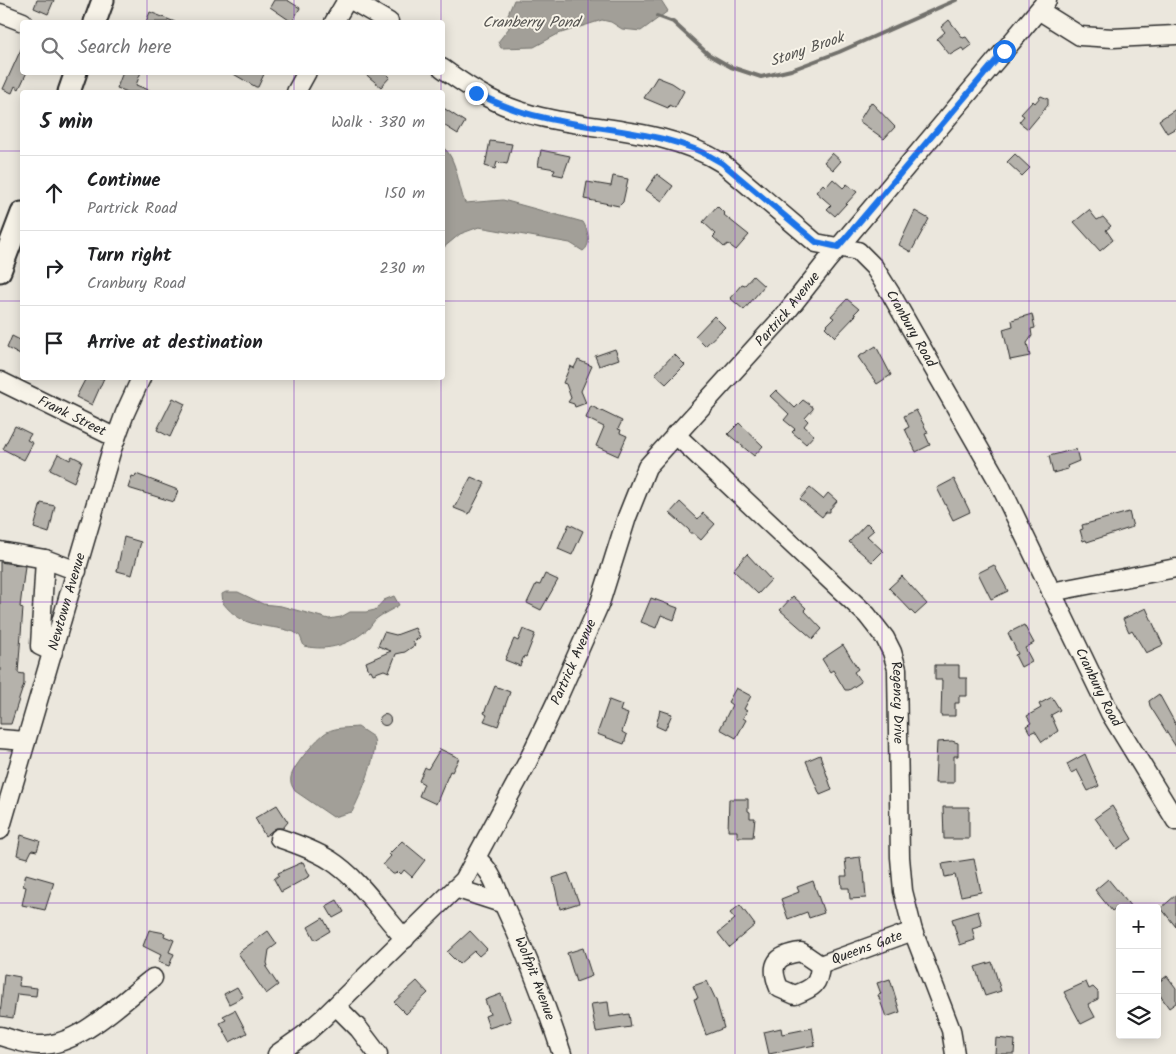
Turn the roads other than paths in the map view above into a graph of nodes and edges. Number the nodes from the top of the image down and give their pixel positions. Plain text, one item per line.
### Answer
1 (103, 0) edge
2 (347, 0) edge
3 (351, 0) edge
4 (1043, 5) edge
5 (0, 13) edge
6 (96, 20) edge
7 (335, 20) edge
8 (386, 20) edge
9 (20, 21) edge
10 (1176, 35) edge
11 (445, 70) edge
12 (75, 75) edge
13 (305, 75) edge
14 (70, 90) edge
15 (297, 90) edge
16 (20, 218) edge
17 (838, 247) junction
18 (0, 271) edge
19 (140, 380) edge
20 (0, 381) edge
21 (675, 434) junction
22 (116, 438) junction
23 (0, 551) edge
24 (45, 559) junction
25 (1176, 568) edge
26 (77, 570) junction
27 (1051, 592) junction
28 (53, 652) junction
29 (0, 739) edge
30 (26, 742) junction
31 (1176, 821) edge
32 (0, 830) edge
33 (279, 838) dead end
34 (476, 858) junction
35 (458, 888) junction
36 (504, 904) junction
37 (914, 931) junction
38 (405, 939) junction
39 (820, 965) dead end
40 (153, 978) dead end
41 (336, 1006) junction
42 (0, 1036) edge
43 (277, 1054) edge
44 (378, 1054) edge
45 (562, 1054) edge
46 (955, 1054) edge

1 - 6 main road
2 - 7 street
3 - 8 street
4 - 10 street
4 - 17 street, Partrick Avenue
5 - 9 street
11 - 17 street, Cranbury Road
12 - 14 main road
13 - 15 street
16 - 18 main road
17 - 21 street, Partrick Avenue
17 - 27 street, Cranbury Road
19 - 22 street, Newtown Avenue
20 - 22 street, Frank Street
21 - 34 street, Partrick Avenue
21 - 37 street, Regency Drive
22 - 26 street, Newtown Avenue
23 - 24 street
24 - 26 street
24 - 28 street
25 - 27 street
26 - 28 street, Newtown Avenue
27 - 31 street, Cranbury Road
28 - 30 street, Newtown Avenue
29 - 30 street
30 - 32 street, Newtown Avenue
33 - 38 street
34 - 35 street, Partrick Avenue
34 - 36 street, Wolfpit Avenue
35 - 36 street
35 - 38 street, Partrick Avenue
36 - 45 street, Wolfpit Avenue
37 - 39 street, Queens Gate
37 - 46 street, Regency Drive
38 - 41 street, Partrick Avenue
40 - 42 street
41 - 43 street, Partrick Avenue
41 - 44 street

